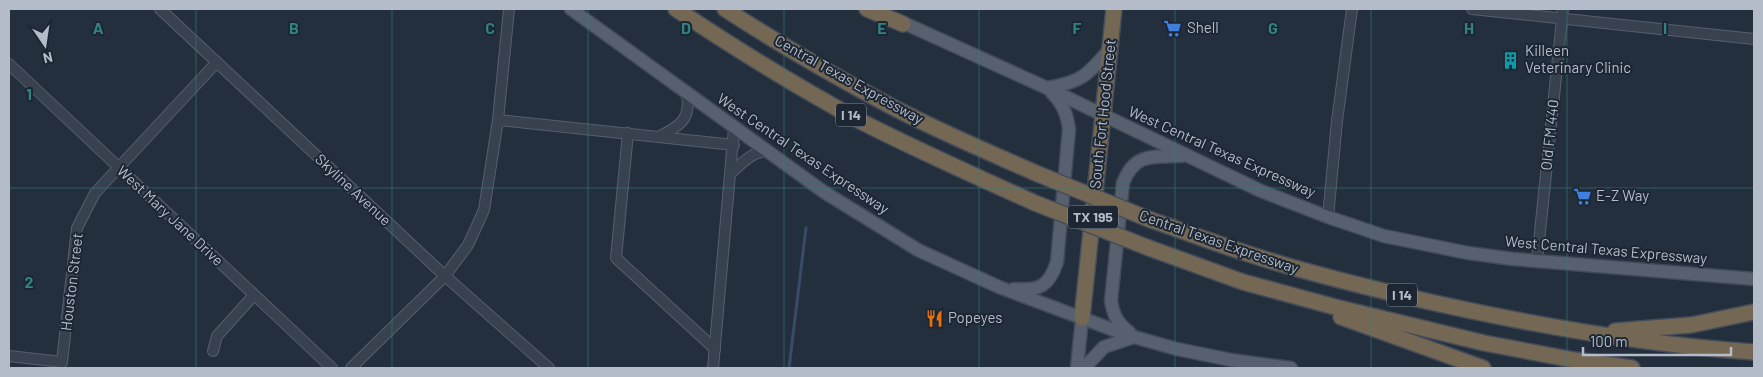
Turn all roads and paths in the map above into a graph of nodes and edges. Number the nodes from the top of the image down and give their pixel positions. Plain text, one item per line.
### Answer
1 (160, 9) edge
2 (509, 9) edge
3 (571, 9) edge
4 (676, 9) edge
5 (725, 9) edge
6 (866, 9) edge
7 (875, 9) edge
8 (1114, 9) edge
9 (1352, 9) edge
10 (1472, 9) edge
11 (1563, 13) edge
12 (903, 24) junction
13 (1754, 38) edge
14 (1109, 50) junction
15 (217, 62) junction
16 (11, 70) edge
17 (1047, 88) junction
18 (687, 94) junction
19 (1103, 115) junction
20 (498, 120) junction
21 (734, 128) junction
22 (628, 133) junction
23 (660, 136) junction
24 (734, 145) junction
25 (766, 151) junction
26 (1184, 156) junction
27 (119, 167) junction
28 (731, 173) junction
29 (1328, 217) junction
30 (1537, 262) junction
31 (445, 276) junction
32 (1754, 279) edge
33 (1243, 282) junction
34 (999, 287) junction
35 (254, 295) junction
36 (1754, 312) edge
37 (1082, 318) junction
38 (1589, 334) junction
39 (1134, 336) junction
40 (715, 349) junction
41 (213, 352) dead end
42 (1754, 352) edge
43 (9, 356) edge
44 (62, 362) junction
45 (71, 368) edge
46 (332, 368) edge
47 (351, 368) edge
48 (549, 368) edge
49 (713, 368) edge
50 (1077, 368) edge
51 (1084, 368) edge
52 (1291, 368) edge
53 (1484, 368) edge
54 (1632, 368) edge

1 - 15 street, Skyline Avenue
2 - 20 street
3 - 18 main road, West Central Texas Expressway
4 - 33 highway, Central Texas Expressway / I 14, bridge
5 - 38 highway, Central Texas Expressway / I 14, bridge
6 - 12 highway
7 - 12 main road, West Central Texas Expressway
8 - 14 highway, South Fort Hood Street / TX 195
9 - 29 street
10 - 11 street
11 - 13 street
11 - 30 street, Old FM 440
12 - 17 main road, West Central Texas Expressway
14 - 17 main road
14 - 19 highway, South Fort Hood Street / TX 195
15 - 27 street, Houston Street
15 - 31 street, Skyline Avenue
16 - 27 street, West Mary Jane Drive
17 - 19 main road, West Central Texas Expressway
17 - 34 main road
18 - 21 main road, West Central Texas Expressway
18 - 23 street
19 - 26 main road, West Central Texas Expressway
19 - 37 highway, South Fort Hood Street / TX 195
20 - 22 street
20 - 31 street
21 - 24 street
21 - 25 main road, West Central Texas Expressway
22 - 23 street
22 - 40 street
23 - 24 street
24 - 28 street
25 - 28 street
25 - 34 main road, West Central Texas Expressway
26 - 29 main road, West Central Texas Expressway
26 - 39 main road
27 - 35 street, West Mary Jane Drive
27 - 44 street, Houston Street
28 - 40 street
29 - 30 main road, West Central Texas Expressway
30 - 32 main road, West Central Texas Expressway
31 - 47 street
31 - 48 street, Skyline Avenue
33 - 53 highway
33 - 54 highway, Central Texas Expressway / I 14
34 - 37 main road, West Central Texas Expressway
35 - 41 street
35 - 46 street, West Mary Jane Drive
36 - 38 highway
37 - 39 main road, West Central Texas Expressway
37 - 50 main road, South Fort Hood Street / TX 195
38 - 42 highway, Central Texas Expressway / I 14
39 - 51 main road
39 - 52 main road, West Central Texas Expressway
40 - 49 street
43 - 44 street
44 - 45 street

